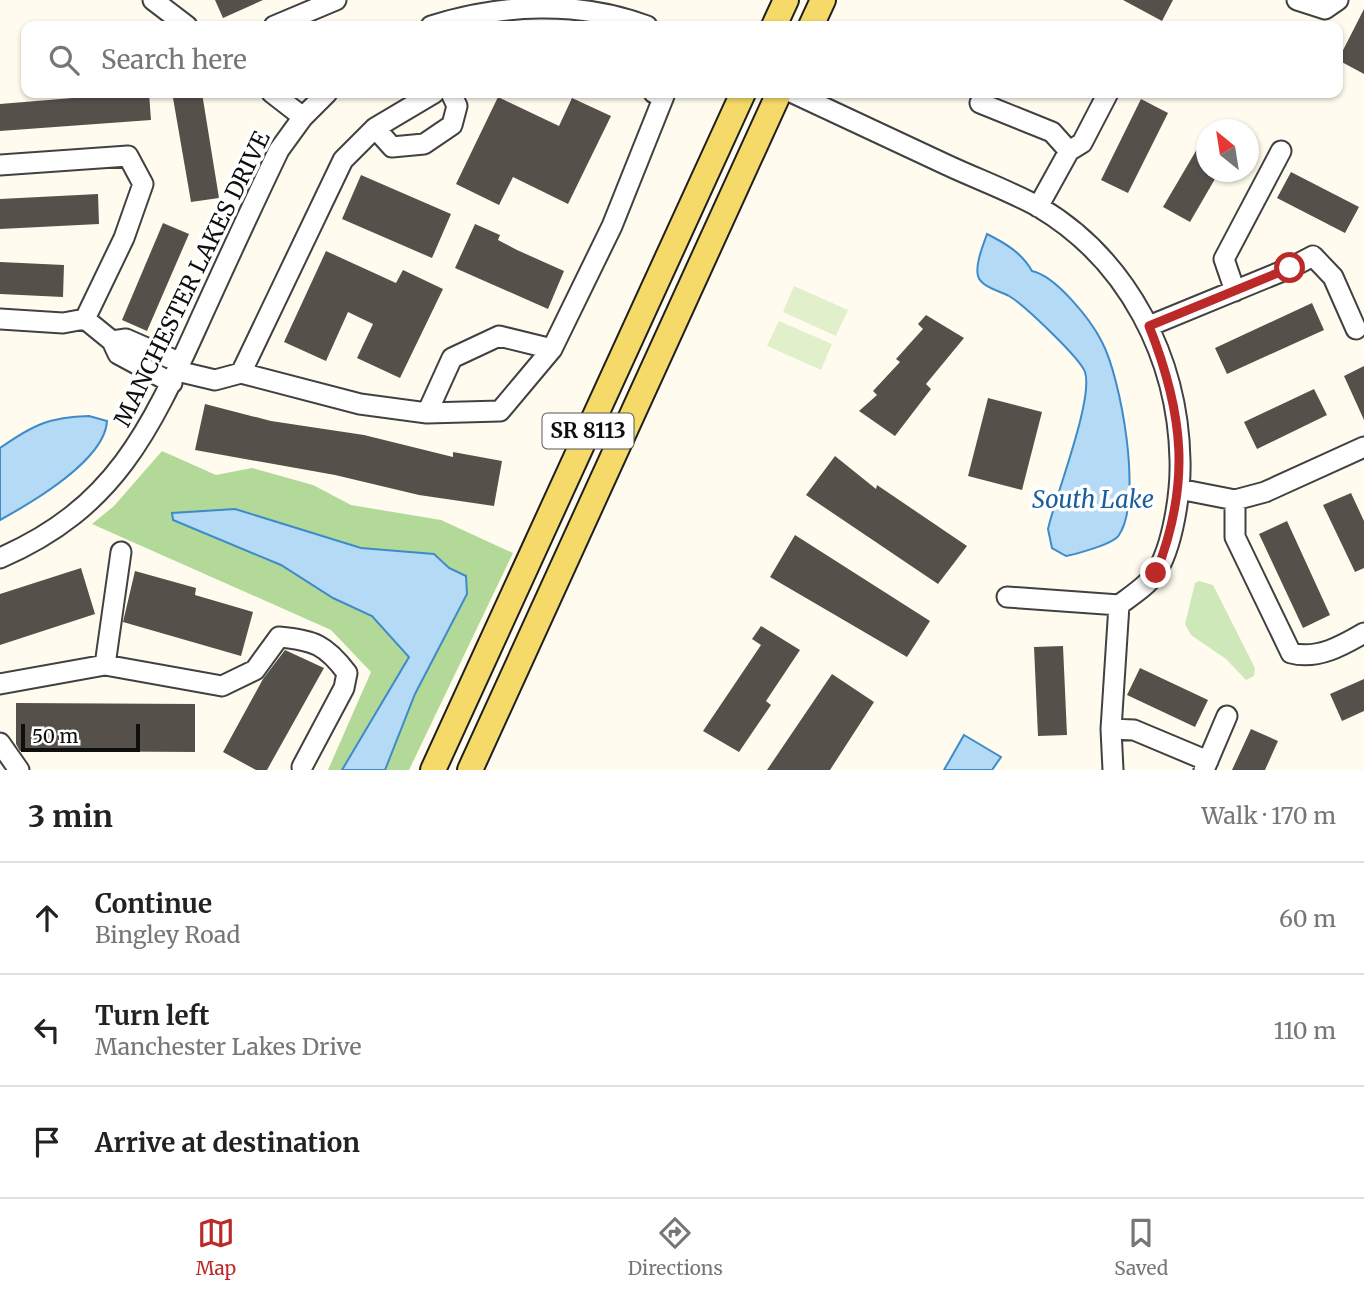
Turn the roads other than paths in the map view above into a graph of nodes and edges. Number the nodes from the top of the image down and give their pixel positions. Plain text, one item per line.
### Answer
1 (153, 0) edge
2 (336, 0) edge
3 (786, 0) edge
4 (823, 0) edge
5 (1297, 0) edge
6 (1338, 0) edge
7 (472, 16) edge
8 (180, 21) edge
9 (286, 21) edge
10 (452, 21) edge
11 (630, 21) edge
12 (776, 21) edge
13 (813, 21) edge
14 (278, 98) edge
15 (322, 98) edge
16 (426, 98) edge
17 (453, 98) edge
18 (663, 98) edge
19 (741, 98) edge
20 (777, 98) edge
21 (804, 98) edge
22 (1105, 98) edge
23 (980, 103) dead end
24 (303, 117) junction
25 (375, 128) junction
26 (1069, 151) junction
27 (1281, 151) dead end
28 (0, 165) edge
29 (1038, 207) junction
30 (1236, 291) junction
31 (0, 319) edge
32 (85, 319) junction
33 (1149, 326) junction
34 (1356, 329) dead end
35 (552, 349) junction
36 (177, 372) junction
37 (241, 373) junction
38 (427, 413) junction
39 (1364, 447) edge
40 (1179, 489) junction
41 (1235, 500) junction
42 (121, 552) dead end
43 (0, 558) edge
44 (1007, 597) dead end
45 (1119, 604) junction
46 (1364, 634) edge
47 (105, 665) junction
48 (0, 684) edge
49 (1227, 716) dead end
50 (1111, 729) junction
51 (0, 743) edge
52 (1206, 766) edge
53 (302, 767) dead end
54 (19, 770) edge
55 (433, 770) edge
56 (470, 770) edge
57 (1113, 770) edge

1 - 8 street
2 - 9 street
3 - 12 main road
4 - 13 main road
5 - 6 street
7 - 10 street
7 - 11 street
14 - 24 street
15 - 24 street, MANCHESTER LAKES DRIVE
16 - 25 street
17 - 25 street
18 - 35 street
19 - 55 main road, SR 8113
20 - 56 main road, SR 8113
21 - 29 street
22 - 26 street
23 - 26 street
24 - 36 street, MANCHESTER LAKES DRIVE
25 - 37 street
26 - 29 street
27 - 30 street
28 - 32 street
29 - 33 street
30 - 33 street
30 - 34 street
31 - 32 street
32 - 36 street
33 - 40 street
35 - 38 street
35 - 38 street
36 - 37 street
36 - 43 street, MANCHESTER LAKES DRIVE
37 - 38 street
39 - 41 street
40 - 41 street
40 - 45 street
41 - 46 street
42 - 47 street
44 - 45 street
45 - 50 street
47 - 48 street
47 - 53 street
49 - 52 street
50 - 52 street
50 - 57 street
51 - 54 street

